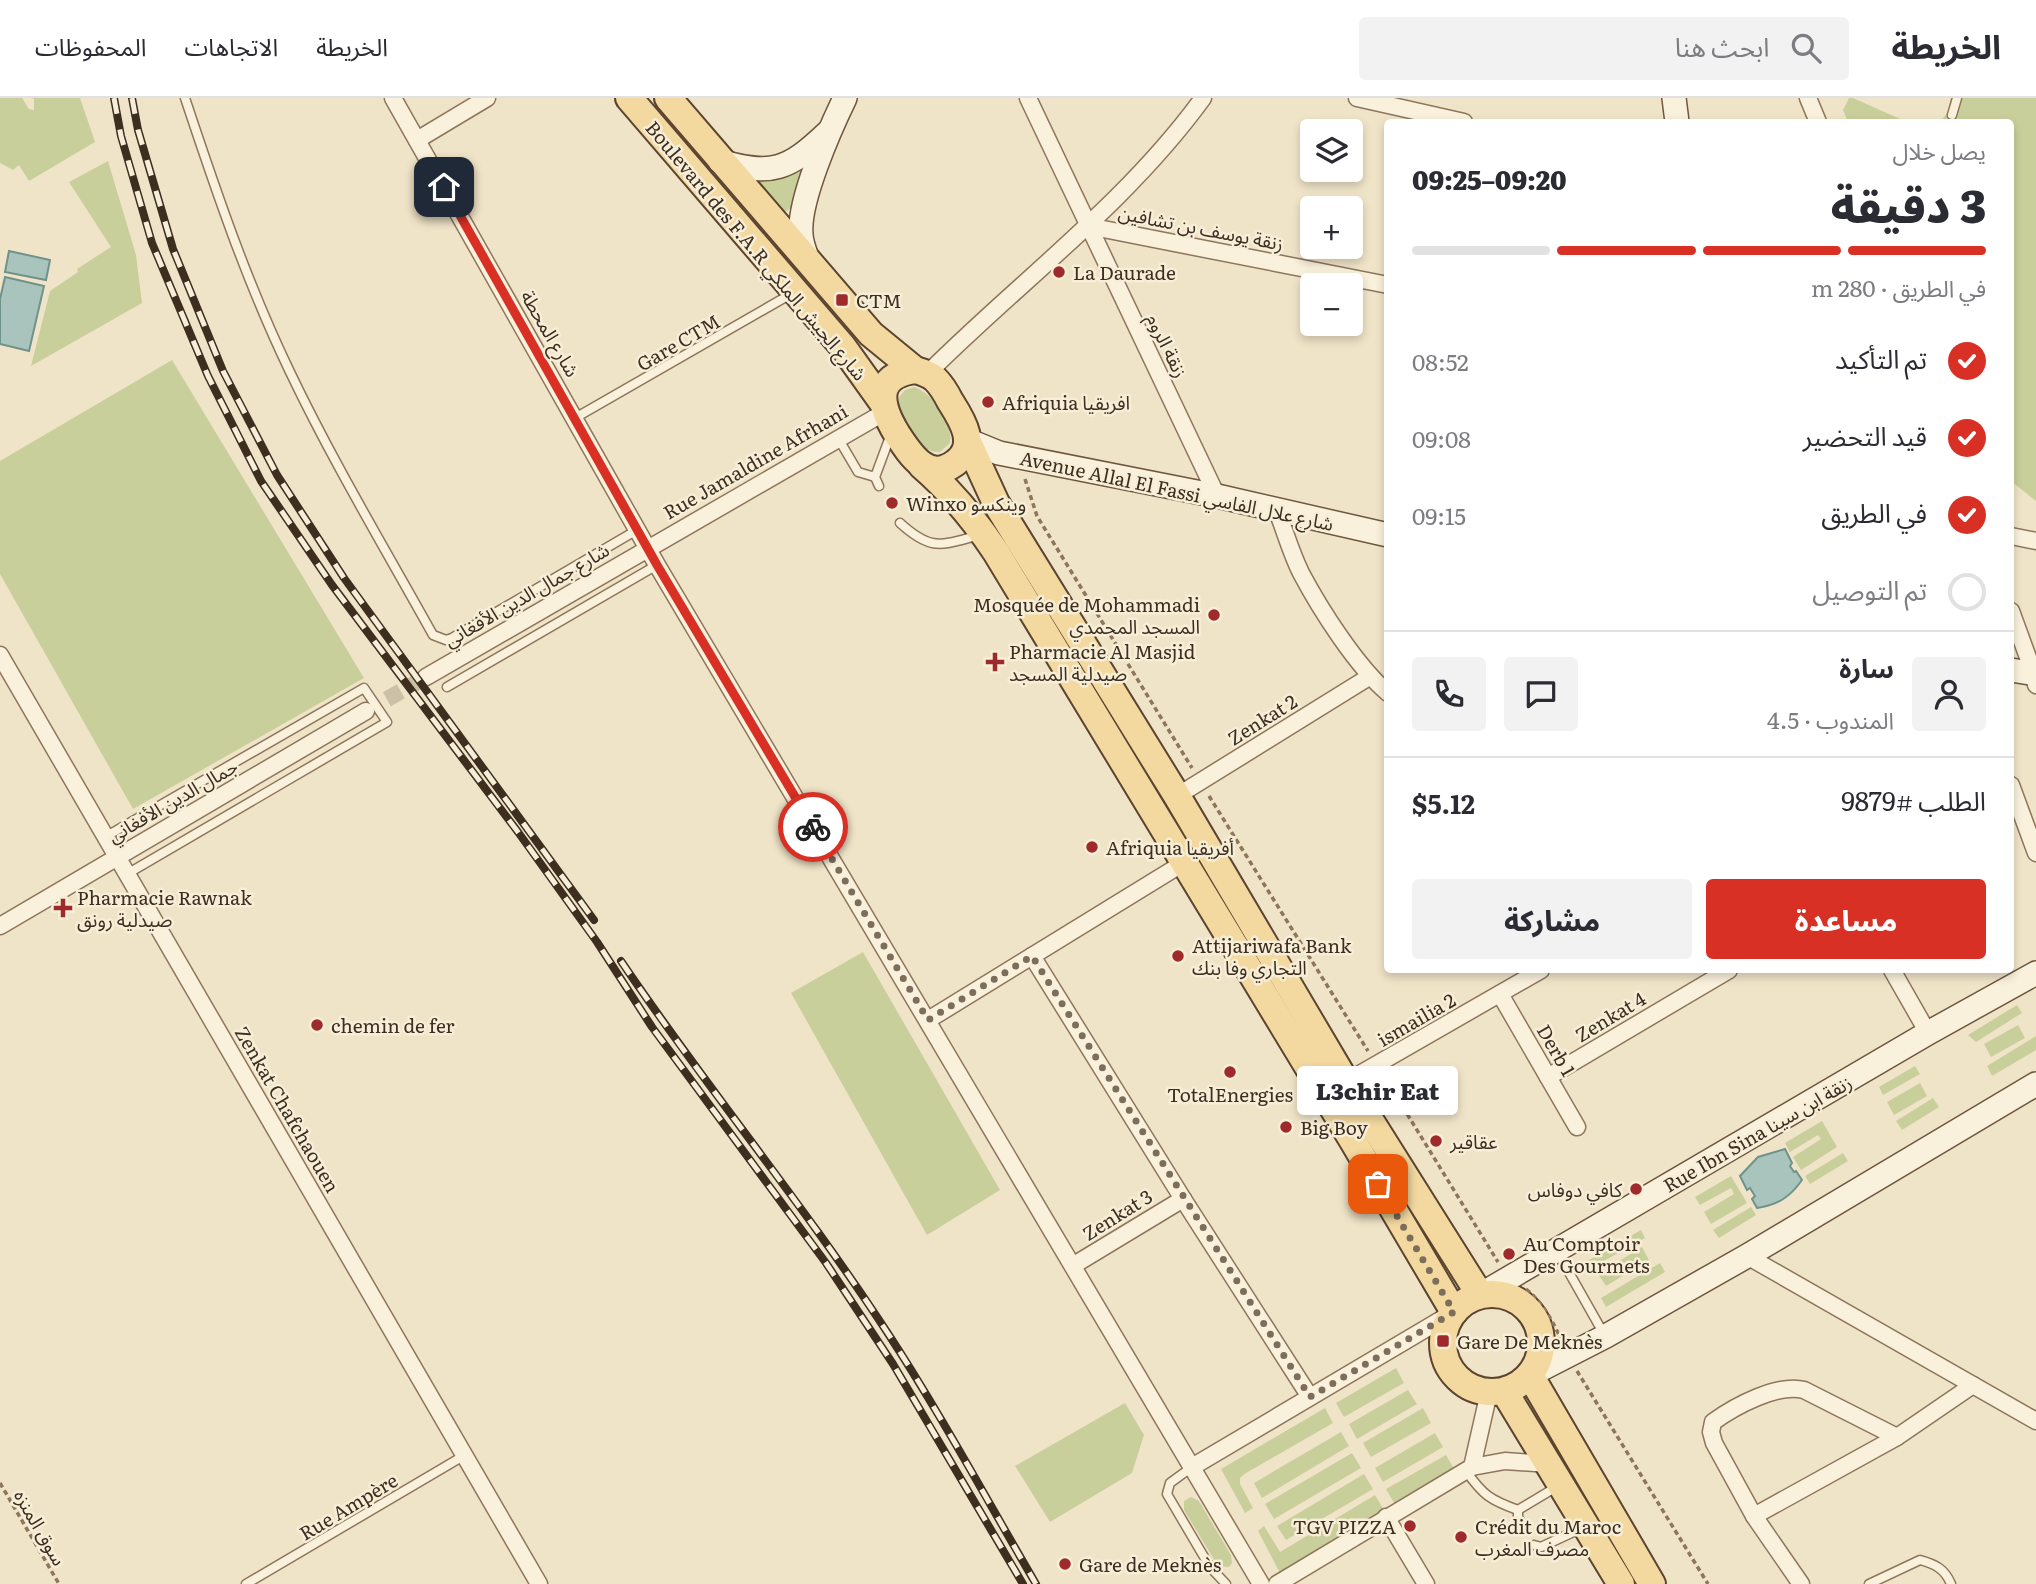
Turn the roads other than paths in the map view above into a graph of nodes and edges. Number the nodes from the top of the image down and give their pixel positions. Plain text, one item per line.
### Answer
1 (185, 98) edge
2 (393, 98) edge
3 (487, 98) edge
4 (629, 98) edge
5 (668, 98) edge
6 (845, 98) edge
7 (1028, 98) edge
8 (1203, 98) edge
9 (1357, 98) edge
10 (1674, 98) edge
11 (1808, 98) edge
12 (1957, 98) edge
13 (1952, 115) dead end
14 (1451, 119) edge
15 (1677, 119) edge
16 (1817, 119) edge
17 (830, 131) junction
18 (417, 140) junction
19 (720, 161) junction
20 (1088, 226) junction
21 (808, 260) junction
22 (1384, 284) edge
23 (796, 291) junction
24 (921, 372) junction
25 (887, 414) junction
26 (575, 418) junction
27 (838, 438) junction
28 (967, 440) junction
29 (922, 466) junction
30 (875, 477) junction
31 (879, 486) dead end
32 (1217, 496) junction
33 (1278, 511) junction
34 (900, 523) dead end
35 (637, 530) junction
36 (984, 534) junction
37 (1384, 534) edge
38 (2014, 537) edge
39 (2036, 541) edge
40 (647, 547) junction
41 (657, 565) junction
42 (2014, 619) edge
43 (0, 655) edge
44 (2014, 671) edge
45 (426, 677) tunnel mouth
46 (1369, 677) junction
47 (2035, 678) edge
48 (447, 687) dead end
49 (1384, 690) edge
50 (366, 711) tunnel mouth
51 (2014, 793) edge
52 (1177, 796) junction
53 (105, 837) junction
54 (2036, 853) edge
55 (117, 856) junction
56 (1185, 862) junction
57 (127, 874) junction
58 (0, 926) edge
59 (1032, 956) junction
60 (1536, 973) edge
61 (1724, 973) edge
62 (1894, 973) edge
63 (2036, 973) edge
64 (1500, 994) junction
65 (928, 1020) junction
66 (1928, 1033) junction
67 (1548, 1077) junction
68 (1346, 1083) junction
69 (2036, 1084) edge
70 (1577, 1128) dead end
71 (1183, 1199) junction
72 (1556, 1250) junction
73 (1747, 1256) junction
74 (1074, 1265) junction
75 (1480, 1295) junction
76 (1454, 1312) junction
77 (1606, 1336) junction
78 (1530, 1375) junction
79 (1973, 1385) junction
80 (1496, 1392) junction
81 (1310, 1397) junction
82 (2036, 1421) edge
83 (1897, 1437) junction
84 (465, 1455) junction
85 (1192, 1467) junction
86 (1469, 1469) junction
87 (1555, 1474) junction
88 (1518, 1510) junction
89 (1754, 1516) junction
90 (1386, 1517) junction
91 (1521, 1523) dead end
92 (1586, 1525) junction
93 (1534, 1545) dead end
94 (246, 1584) edge
95 (540, 1584) edge
96 (1226, 1584) edge
97 (1261, 1584) edge
98 (1277, 1584) edge
99 (1426, 1584) edge
100 (1621, 1584) edge
101 (1652, 1584) edge
102 (1801, 1584) edge
103 (1869, 1584) edge
104 (1951, 1584) edge

1 - 35 lane
2 - 18 street, شارع المحطة
3 - 18 street
4 - 23 main road, Boulevard des F.A.R شارع الجيش الملكي
5 - 19 main road, Boulevard des F.A.R شارع الجيش الملكي
6 - 17 main road
7 - 20 street, زنقة الروم
8 - 20 street
9 - 14 street
10 - 15 main road
11 - 16 street
12 - 13 lane
17 - 19 main road
17 - 21 main road
18 - 26 street, شارع المحطة
19 - 21 main road, Boulevard des F.A.R شارع الجيش الملكي
20 - 22 street, زنقة يوسف بن تشافين
20 - 24 street
20 - 32 street, زنقة الروم
21 - 24 main road, Boulevard des F.A.R شارع الجيش الملكي
23 - 25 main road, Boulevard des F.A.R شارع الجيش الملكي
23 - 26 lane, Gare CTM
24 - 25 main road, Boulevard des F.A.R شارع الجيش الملكي
24 - 28 main road, Boulevard des F.A.R شارع الجيش الملكي
25 - 27 street, Rue Jamaldine Afrhani
25 - 29 main road, Boulevard des F.A.R شارع الجيش الملكي
25 - 30 lane
26 - 35 street, شارع المحطة
27 - 30 lane
27 - 40 street, Rue Jamaldine Afrhani
28 - 29 main road
28 - 32 main road, Avenue Allal El Fassi شارع علال الفاسي
28 - 52 main road, Boulevard des F.A.R شارع الجيش الملكي
29 - 36 main road, Boulevard des F.A.R شارع الجيش الملكي
30 - 31 lane
32 - 33 main road, Avenue Allal El Fassi شارع علال الفاسي
33 - 37 main road, Avenue Allal El Fassi شارع علال الفاسي
33 - 46 street
34 - 36 lane
35 - 40 street, شارع المحطة
36 - 56 main road, Boulevard des F.A.R شارع الجيش الملكي
38 - 39 street
40 - 41 street, شارع المحطة
40 - 45 street, شارع جمال الدين الأفغاني
41 - 48 lane
41 - 65 street, شارع المحطة
42 - 47 street
43 - 53 street, Zenkat Chafchaouen
44 - 47 main road
46 - 49 street
46 - 52 street, Zenkat 2
50 - 55 street, جمال الدين الأفغاني
51 - 54 street
52 - 68 main road, Boulevard des F.A.R شارع الجيش الملكي
53 - 55 street, Zenkat Chafchaouen
53 - 57 lane
55 - 57 street, Zenkat Chafchaouen
55 - 58 street, جمال الدين الأفغاني
56 - 59 street
56 - 76 main road, Boulevard des F.A.R شارع الجيش الملكي
57 - 84 street, Zenkat Chafchaouen
59 - 65 street
59 - 71 street
60 - 64 street, ismailia 2
61 - 67 street, Zenkat 4
62 - 66 street
63 - 66 main road, Rue Ibn Sina زنقة ابن سينا
64 - 67 street, Derb 1
64 - 68 street, ismailia 2
65 - 74 street, شارع المحطة
66 - 72 main road, Rue Ibn Sina زنقة ابن سينا
67 - 70 street, Derb 1
68 - 75 main road, Boulevard des F.A.R شارع الجيش الملكي
69 - 73 main road
71 - 74 street, Zenkat 3
71 - 81 street
72 - 75 main road, Rue Ibn Sina زنقة ابن سينا
72 - 77 lane
73 - 77 main road
73 - 79 street
74 - 85 street, شارع المحطة
75 - 76 main road
75 - 78 main road
76 - 80 main road
76 - 81 street
77 - 78 main road
78 - 80 main road
78 - 101 main road
79 - 82 street
79 - 83 street
80 - 86 street
80 - 87 main road
81 - 85 street
83 - 89 street
83 - 89 street
84 - 94 lane, Rue Ampère
84 - 95 street, Zenkat Chafchaouen
85 - 96 lane
85 - 97 street, شارع المحطة
86 - 87 street
86 - 88 lane
86 - 90 street
87 - 88 lane
87 - 92 main road
88 - 91 lane
89 - 102 street
90 - 98 street
90 - 99 street
92 - 93 lane
92 - 100 main road
103 - 104 lane

